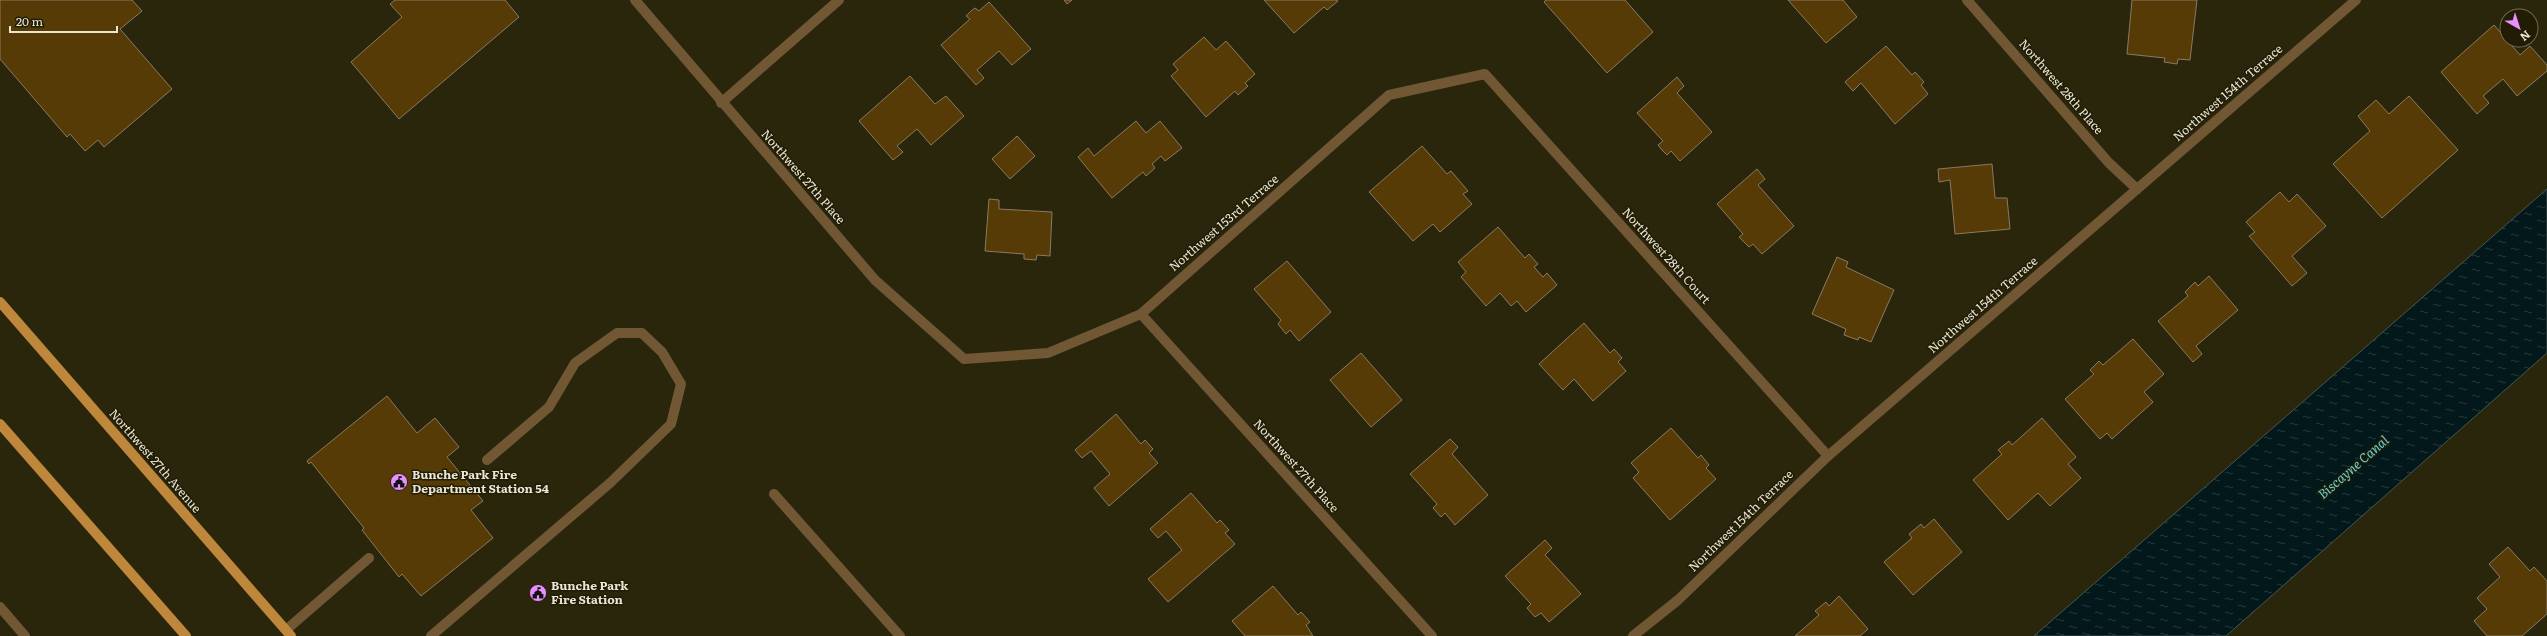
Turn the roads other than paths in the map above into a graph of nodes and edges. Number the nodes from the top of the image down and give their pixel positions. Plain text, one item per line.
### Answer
1 (635, 0) edge
2 (839, 0) edge
3 (1967, 0) edge
4 (2356, 0) edge
5 (1486, 74) joint
6 (721, 103) junction
7 (2138, 189) junction
8 (0, 302) edge
9 (1141, 314) junction
10 (964, 359) joint
11 (0, 424) edge
12 (1828, 456) junction
13 (487, 460) dead end
14 (774, 494) dead end
15 (369, 558) dead end
16 (0, 607) edge
17 (288, 633) edge
18 (25, 636) edge
19 (186, 636) edge
20 (431, 636) edge
21 (900, 636) edge
22 (1432, 636) edge
23 (1633, 636) edge

1 - 6 street, Northwest 27th Place
2 - 6 street
3 - 7 street, Northwest 28th Place
4 - 7 street, Northwest 154th Terrace
5 - 9 street, Northwest 153rd Terrace
5 - 12 street, Northwest 28th Court
6 - 10 street, Northwest 27th Place
7 - 12 street, Northwest 154th Terrace
8 - 17 main road, Northwest 27th Avenue
9 - 10 street, Northwest 153rd Terrace
9 - 22 street, Northwest 27th Place
11 - 19 main road
12 - 23 street, Northwest 154th Terrace
13 - 20 street
14 - 21 street
15 - 17 street
16 - 18 street

